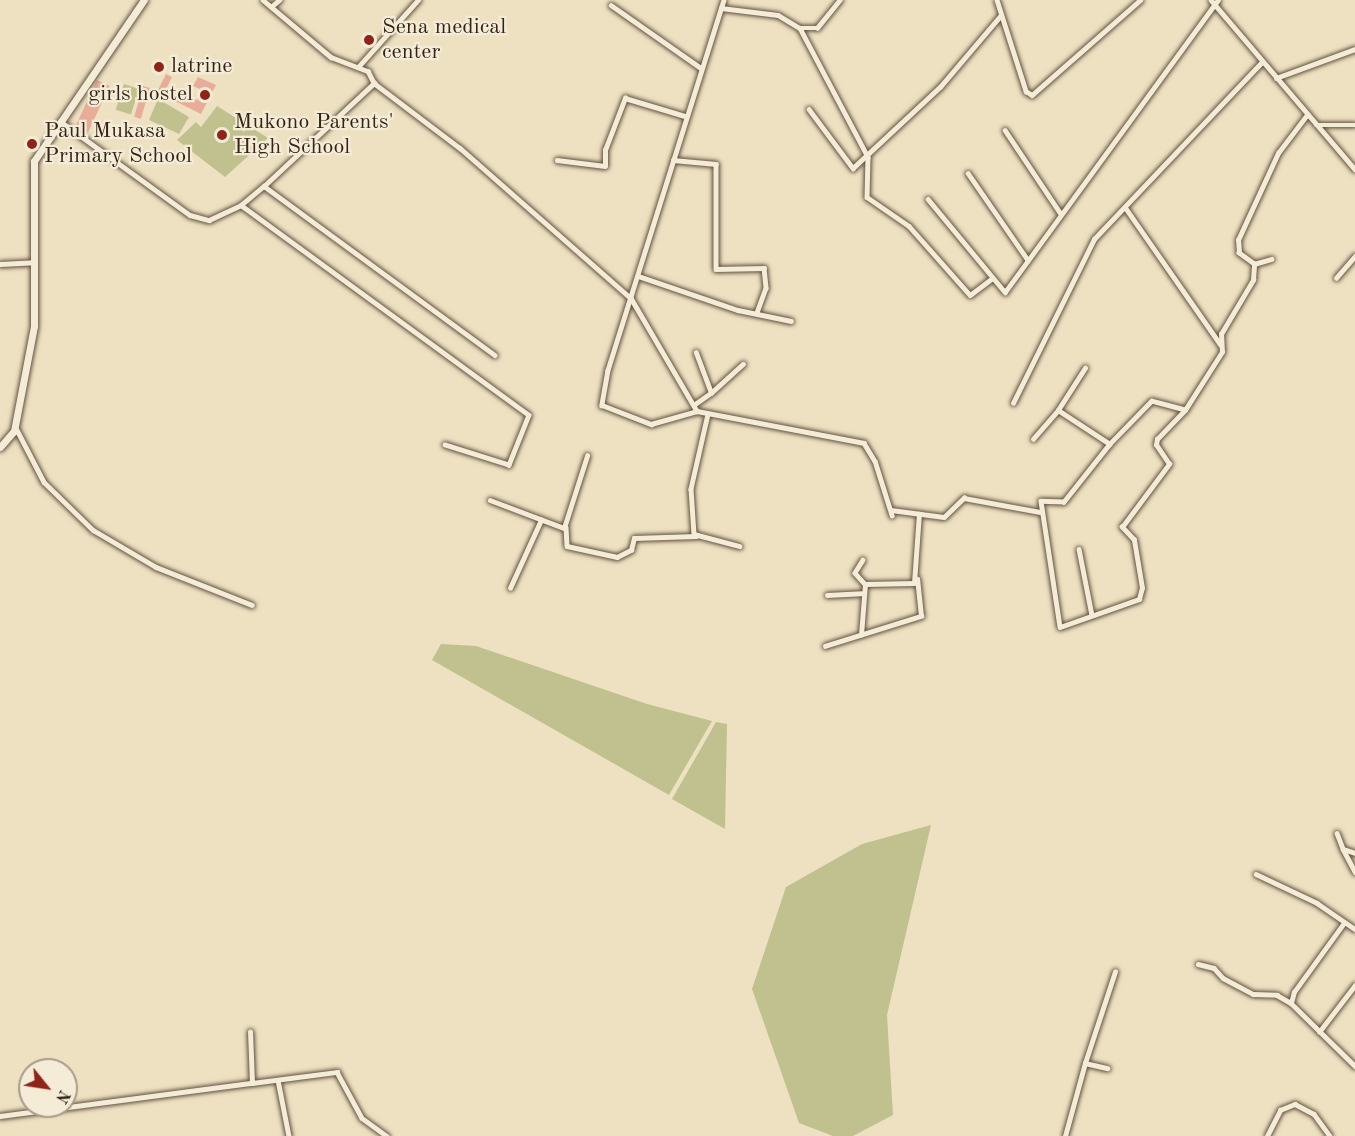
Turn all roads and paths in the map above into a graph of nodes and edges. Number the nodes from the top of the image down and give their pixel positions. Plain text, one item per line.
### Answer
1 (144, 0) edge
2 (263, 0) edge
3 (279, 0) edge
4 (418, 0) edge
5 (723, 0) edge
6 (840, 0) edge
7 (997, 0) edge
8 (1140, 0) edge
9 (1214, 1) edge
10 (611, 5) dead end
11 (271, 7) junction
12 (721, 8) junction
13 (1001, 15) junction
14 (800, 28) junction
15 (1355, 49) edge
16 (1262, 62) junction
17 (359, 66) junction
18 (701, 68) junction
19 (1276, 78) junction
20 (374, 83) junction
21 (809, 109) dead end
22 (1307, 115) junction
23 (685, 116) junction
24 (58, 120) junction
25 (1316, 125) junction
26 (1355, 125) edge
27 (1005, 130) dead end
28 (868, 157) junction
29 (557, 160) dead end
30 (673, 160) junction
31 (1355, 169) edge
32 (969, 173) dead end
33 (264, 186) junction
34 (928, 199) dead end
35 (242, 205) junction
36 (1125, 207) junction
37 (1061, 214) junction
38 (1355, 256) edge
39 (1271, 259) dead end
40 (1028, 261) junction
41 (34, 262) junction
42 (0, 264) edge
43 (1254, 264) junction
44 (638, 276) junction
45 (1336, 278) dead end
46 (991, 279) junction
47 (631, 298) junction
48 (757, 314) junction
49 (790, 321) dead end
50 (1221, 345) junction
51 (696, 353) dead end
52 (495, 356) dead end
53 (743, 364) dead end
54 (1085, 368) dead end
55 (711, 393) junction
56 (1013, 403) dead end
57 (695, 404) junction
58 (1058, 410) junction
59 (1185, 410) junction
60 (697, 411) junction
61 (708, 414) junction
62 (15, 426) junction
63 (1033, 439) dead end
64 (1110, 444) junction
65 (445, 446) dead end
66 (0, 447) edge
67 (587, 456) dead end
68 (490, 500) dead end
69 (1040, 512) junction
70 (919, 514) junction
71 (541, 520) junction
72 (566, 527) junction
73 (697, 536) junction
74 (739, 546) dead end
75 (1079, 549) dead end
76 (863, 560) dead end
77 (917, 579) junction
78 (865, 584) junction
79 (510, 588) dead end
80 (861, 593) junction
81 (827, 595) dead end
82 (252, 605) dead end
83 (1092, 615) junction
84 (861, 634) junction
85 (825, 646) dead end
86 (1337, 832) dead end
87 (1343, 849) junction
88 (1355, 853) edge
89 (1355, 872) edge
90 (1256, 874) dead end
91 (1344, 923) junction
92 (1355, 929) edge
93 (1198, 964) dead end
94 (1114, 972) dead end
95 (1355, 985) edge
96 (1291, 1003) junction
97 (250, 1032) dead end
98 (1319, 1032) junction
99 (1085, 1063) junction
100 (1355, 1066) edge
101 (1107, 1068) dead end
102 (278, 1080) junction
103 (252, 1083) junction
104 (0, 1116) edge
105 (289, 1136) edge
106 (387, 1136) edge
107 (1065, 1136) edge
108 (1267, 1136) edge
109 (1330, 1136) edge

1 - 24 street
2 - 11 street
3 - 11 street
4 - 17 street
5 - 12 street
6 - 14 street
7 - 13 street
8 - 13 street
9 - 16 street
9 - 37 street
10 - 18 street
11 - 17 street
12 - 14 street
12 - 18 street
13 - 28 street
14 - 28 street
15 - 19 street
16 - 19 street
16 - 36 street
17 - 20 street
18 - 23 street
19 - 22 street
20 - 33 street
20 - 47 street
21 - 28 street
22 - 25 street
22 - 43 street
23 - 29 street
23 - 30 street
24 - 35 street
24 - 41 street
25 - 26 street
25 - 31 street
27 - 37 street
28 - 46 street
30 - 44 street
30 - 48 street
32 - 40 street
33 - 35 street
33 - 52 street
34 - 46 street
35 - 65 street
36 - 50 street
36 - 56 street
37 - 40 street
38 - 45 street
39 - 43 street
40 - 46 street
41 - 42 street
41 - 62 street
43 - 50 street
44 - 47 street
44 - 48 street
47 - 57 street
47 - 60 street
48 - 49 street
50 - 59 street
51 - 55 street
53 - 55 street
54 - 58 street
55 - 57 street
57 - 60 street
58 - 63 street
58 - 64 street
59 - 64 street
59 - 83 street
60 - 61 street
61 - 70 street
61 - 73 street
62 - 66 street
62 - 82 street
64 - 69 street
67 - 72 street
68 - 71 street
69 - 70 street
69 - 83 street
70 - 77 street
71 - 72 street
71 - 79 street
72 - 73 street
73 - 74 street
75 - 83 street
76 - 78 street
77 - 78 street
77 - 84 street
78 - 80 street
80 - 81 street
80 - 84 street
84 - 85 street
86 - 87 street
87 - 88 street
87 - 89 street
90 - 91 street
91 - 92 street
91 - 96 street
93 - 96 street
94 - 99 street
95 - 98 street
96 - 98 street
97 - 103 street
98 - 100 street
99 - 101 street
99 - 107 street
102 - 103 street
102 - 105 street
102 - 106 street
103 - 104 street
108 - 109 street

